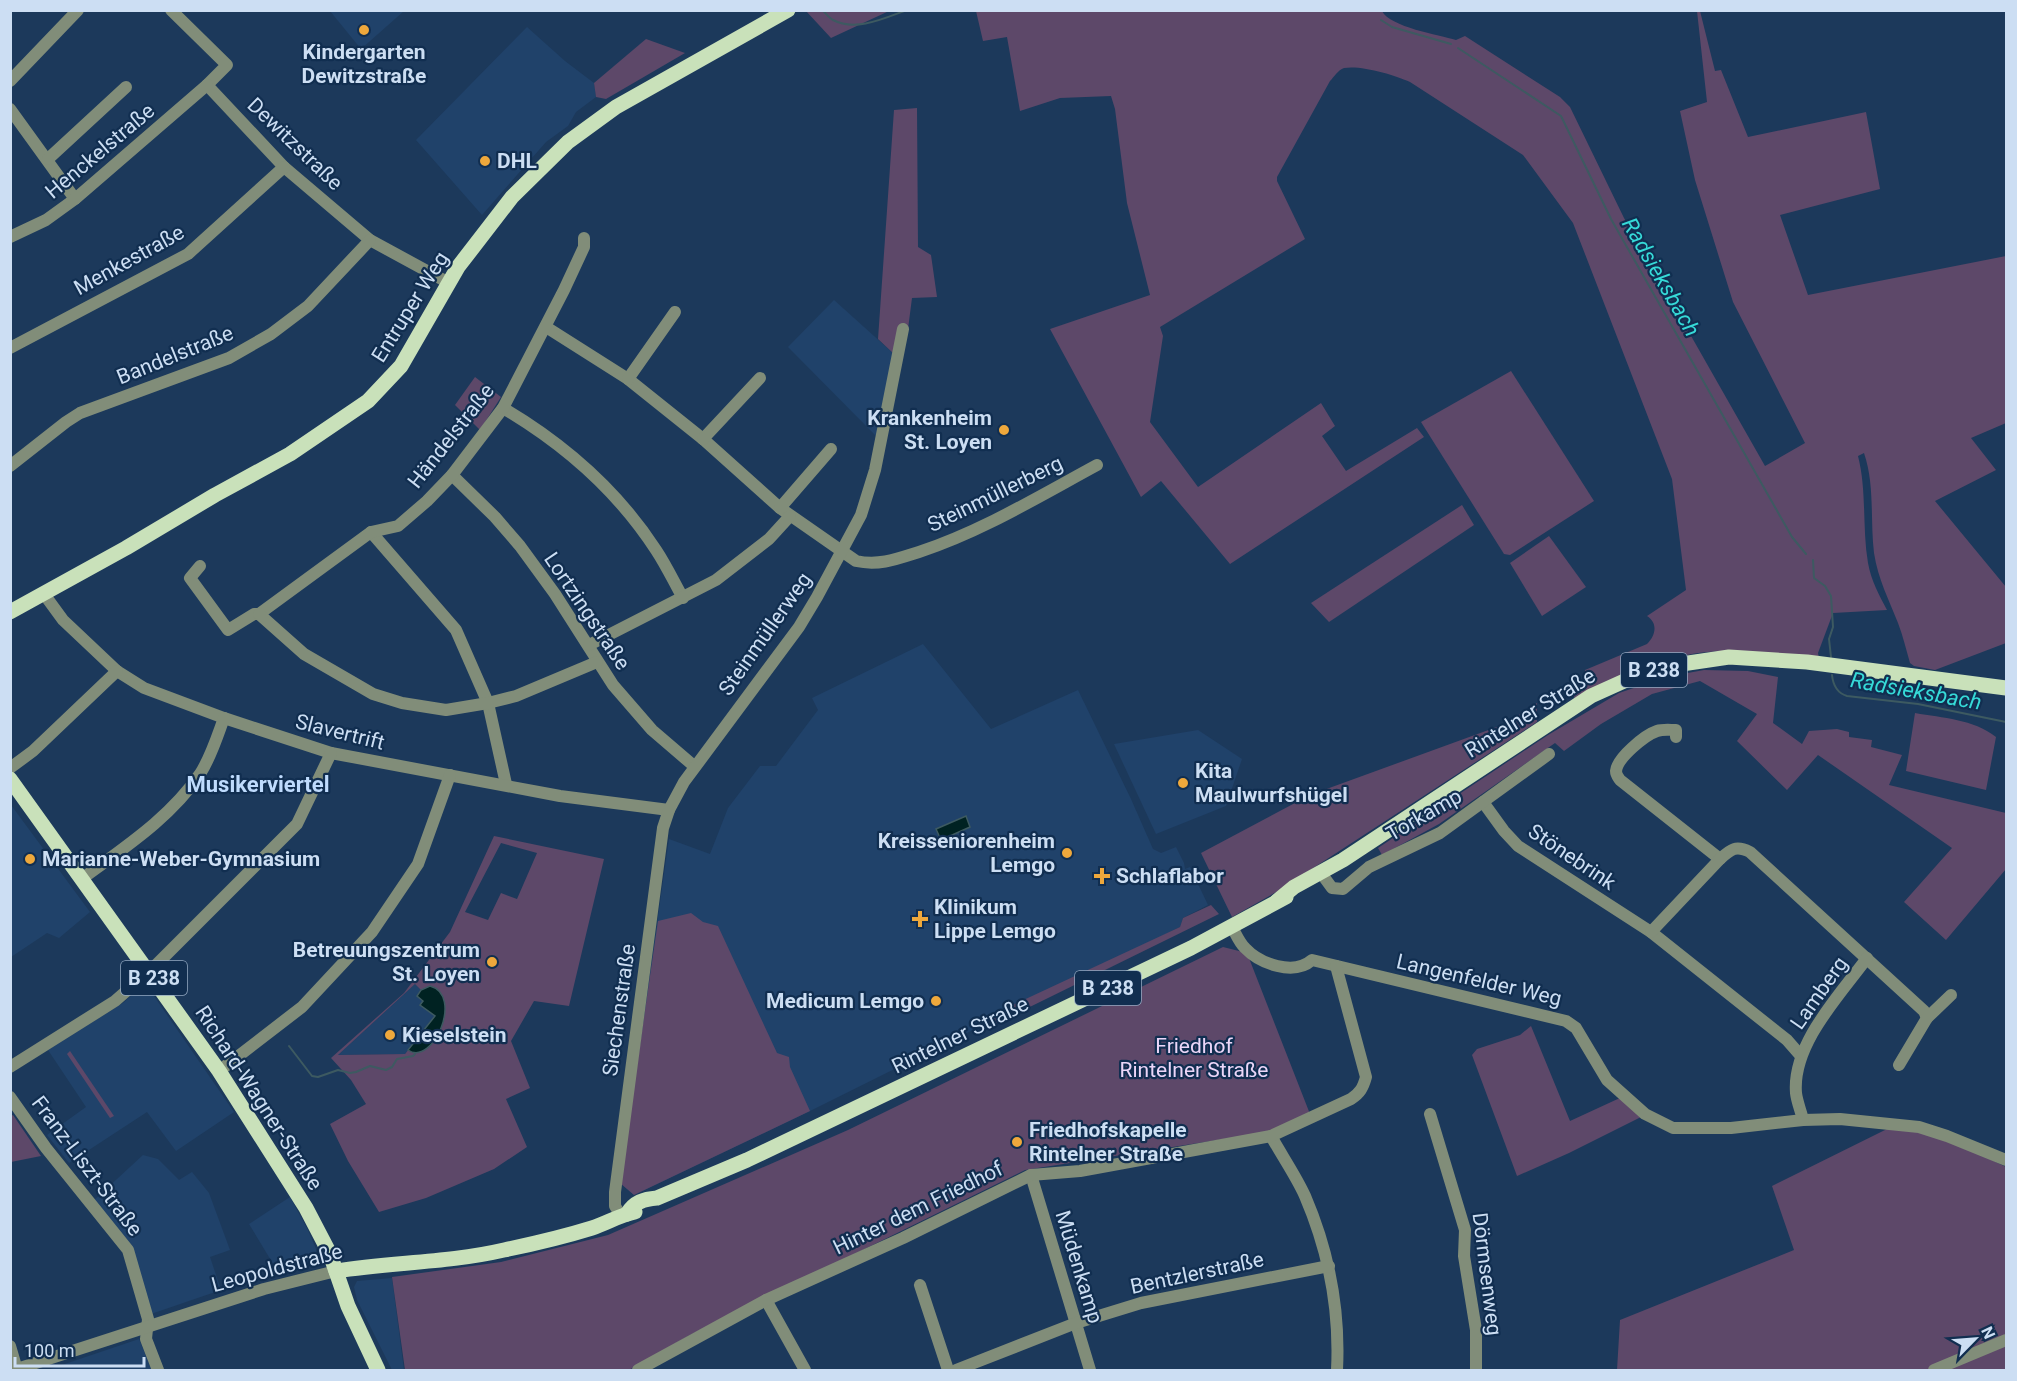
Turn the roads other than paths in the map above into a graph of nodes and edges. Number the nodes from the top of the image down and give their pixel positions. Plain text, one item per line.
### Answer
1 (78, 10) edge
2 (171, 10) edge
3 (788, 10) edge
4 (10, 81) edge
5 (207, 85) junction
6 (126, 87) dead end
7 (10, 109) edge
8 (48, 159) junction
9 (284, 166) junction
10 (75, 199) junction
11 (10, 237) edge
12 (584, 238) dead end
13 (370, 240) junction
14 (449, 283) junction
15 (675, 312) dead end
16 (546, 327) junction
17 (903, 329) dead end
18 (10, 348) edge
19 (760, 378) dead end
20 (628, 379) junction
21 (503, 408) junction
22 (703, 439) junction
23 (831, 449) dead end
24 (1097, 465) dead end
25 (10, 466) edge
26 (452, 475) junction
27 (785, 512) junction
28 (371, 532) junction
29 (842, 551) junction
30 (200, 566) dead end
31 (44, 594) junction
32 (683, 598) junction
33 (10, 612) edge
34 (259, 614) junction
35 (589, 645) junction
36 (597, 662) junction
37 (117, 671) junction
38 (2007, 688) edge
39 (488, 704) junction
40 (224, 718) junction
41 (1677, 737) dead end
42 (331, 753) junction
43 (1549, 754) dead end
44 (694, 766) junction
45 (10, 768) edge
46 (450, 775) junction
47 (10, 779) edge
48 (506, 784) junction
49 (1483, 802) junction
50 (669, 810) junction
51 (1720, 859) junction
52 (1318, 874) junction
53 (83, 878) junction
54 (1232, 927) junction
55 (1651, 932) junction
56 (1867, 958) junction
57 (1336, 966) junction
58 (149, 972) junction
59 (1951, 995) dead end
60 (1928, 1018) junction
61 (1800, 1056) junction
62 (1899, 1065) dead end
63 (10, 1067) edge
64 (219, 1071) junction
65 (10, 1097) edge
66 (1430, 1114) dead end
67 (1803, 1120) junction
68 (1271, 1136) junction
69 (2007, 1160) edge
70 (1031, 1175) junction
71 (624, 1215) junction
72 (557, 1237) joint
73 (1329, 1266) junction
74 (336, 1271) junction
75 (920, 1285) dead end
76 (766, 1300) junction
77 (1076, 1323) junction
78 (146, 1329) junction
79 (2007, 1340) edge
80 (10, 1346) edge
81 (16, 1370) edge
82 (158, 1371) edge
83 (378, 1371) edge
84 (638, 1371) edge
85 (806, 1371) edge
86 (948, 1371) edge
87 (956, 1371) edge
88 (1090, 1371) edge
89 (1337, 1371) edge
90 (1476, 1371) edge
91 (1934, 1371) edge

1 - 4 street
2 - 5 street
3 - 14 main road, Entruper Weg
5 - 9 street, Dewitzstraße
5 - 10 street, Henckelstraße
6 - 8 street
7 - 8 street
8 - 10 street
9 - 13 street, Dewitzstraße
9 - 18 street, Menkestraße
10 - 11 street, Henckelstraße
12 - 16 street, Händelstraße
13 - 14 street, Dewitzstraße
13 - 25 street, Bandelstraße
14 - 31 main road, Entruper Weg
15 - 20 street
16 - 20 street, Steinmüllerberg
16 - 21 street, Händelstraße
17 - 29 street, Steinmüllerweg
19 - 22 street
20 - 22 street, Steinmüllerberg
21 - 26 street, Händelstraße
21 - 32 street
22 - 27 street, Steinmüllerberg
23 - 27 street
24 - 29 street, Steinmüllerberg
26 - 28 street, Händelstraße
26 - 35 street, Lortzingstraße
27 - 29 street, Steinmüllerberg
27 - 32 street
28 - 34 street, Händelstraße
28 - 39 street
29 - 44 street, Steinmüllerweg
30 - 34 street, Händelstraße
31 - 33 main road, Entruper Weg
31 - 37 street, Slavertrift
32 - 35 street
34 - 39 street
35 - 36 street, Lortzingstraße
36 - 39 street
36 - 44 street, Lortzingstraße
37 - 40 street, Slavertrift
37 - 45 street
38 - 52 main road, Rintelner Straße / B 238
39 - 48 street
40 - 42 street, Slavertrift
40 - 53 street
41 - 51 street
42 - 46 street, Slavertrift
42 - 58 street
43 - 49 street, Torkamp
44 - 50 street, Steinmüllerweg
46 - 48 street, Slavertrift
46 - 64 street
47 - 53 main road, Richard-Wagner-Straße / B 238
48 - 50 street, Slavertrift
49 - 52 street, Torkamp
49 - 55 street, Stönebrink
50 - 71 street, Siechenstraße
51 - 55 street
51 - 56 street, Lamberg
52 - 54 main road, Rintelner Straße / B 238
53 - 58 main road, Richard-Wagner-Straße / B 238
54 - 57 street, Langenfelder Weg
54 - 71 main road, Rintelner Straße / B 238
55 - 61 street, Stönebrink
56 - 60 street, Lamberg
56 - 61 street, Lamberg
57 - 67 street, Langenfelder Weg
57 - 68 street
58 - 63 street
58 - 64 main road, Richard-Wagner-Straße / B 238
59 - 60 street
60 - 62 street
61 - 67 street, Lamberg
64 - 74 main road, Richard-Wagner-Straße / B 238
65 - 78 street, Franz-Liszt-Straße
66 - 90 street, Dörmsenweg
67 - 69 street, Langenfelder Weg
68 - 70 street, Hinter dem Friedhof
68 - 73 street
70 - 76 street, Hinter dem Friedhof
70 - 77 street, Müdenkamp
71 - 72 main road, Rintelner Straße / B 238
72 - 74 main road, Leopoldstraße / B 238
73 - 77 street, Bentzlerstraße
73 - 89 street
74 - 78 street, Leopoldstraße
74 - 83 main road, Richard-Wagner-Straße
75 - 86 street
76 - 84 street, Hinter dem Friedhof
76 - 85 street
77 - 87 street, Bentzlerstraße
77 - 88 street, Müdenkamp
78 - 81 street, Leopoldstraße
78 - 82 street, Franz-Liszt-Straße
79 - 91 street
80 - 81 street

